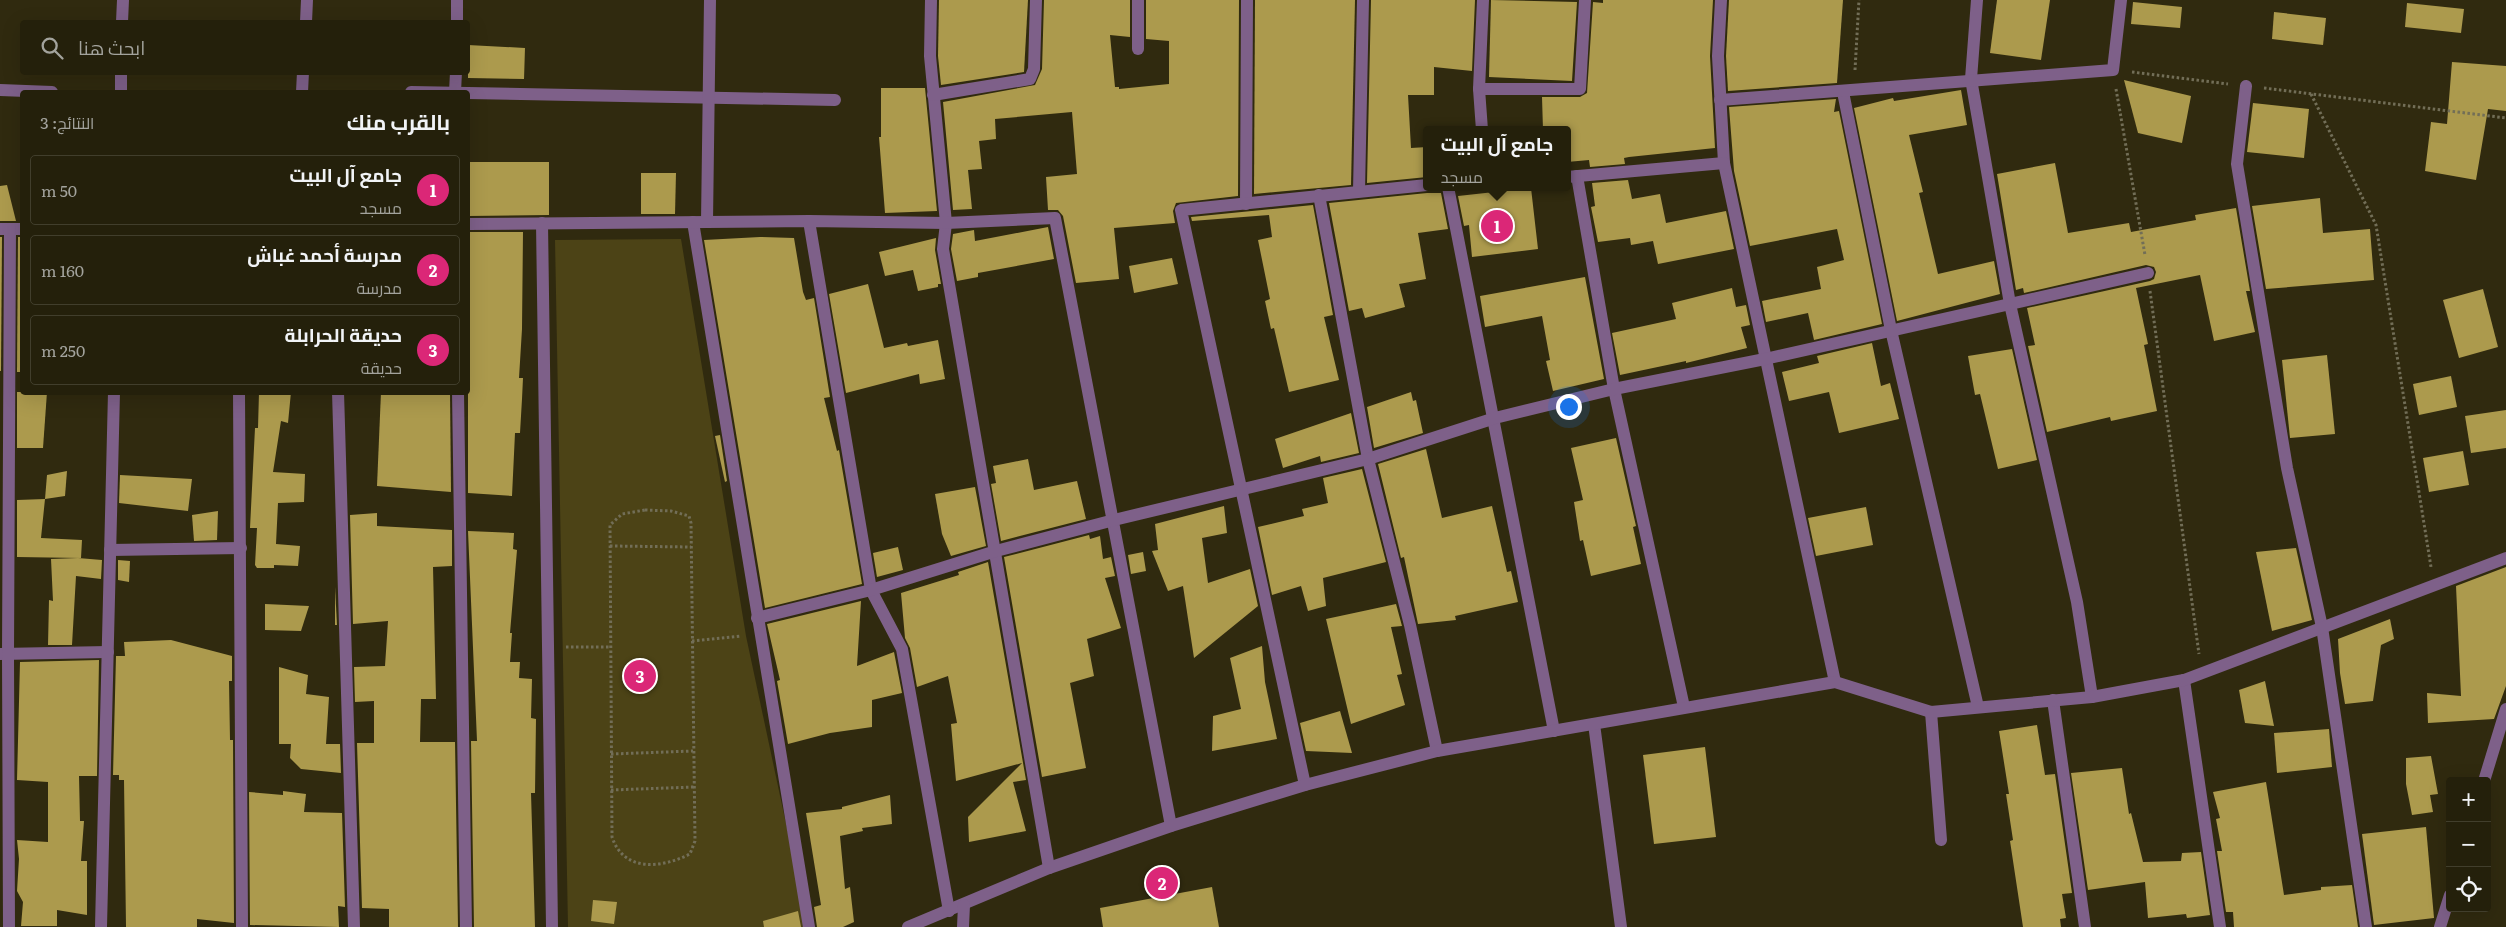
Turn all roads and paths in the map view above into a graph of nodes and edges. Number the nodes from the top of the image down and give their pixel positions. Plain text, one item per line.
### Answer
1 (123, 0) edge
2 (307, 0) edge
3 (457, 0) edge
4 (710, 0) edge
5 (931, 0) edge
6 (1036, 0) edge
7 (1138, 0) edge
8 (1248, 0) edge
9 (1363, 0) edge
10 (1483, 0) edge
11 (1585, 0) edge
12 (1721, 0) edge
13 (1859, 0) edge
14 (1977, 0) edge
15 (2120, 0) edge
16 (122, 20) edge
17 (306, 20) edge
18 (456, 20) edge
19 (1138, 49) dead end
20 (2113, 70) junction
21 (121, 75) edge
22 (303, 75) edge
23 (456, 75) edge
24 (1971, 79) junction
25 (2246, 86) junction
26 (1480, 88) junction
27 (0, 90) edge
28 (121, 90) edge
29 (302, 90) edge
30 (455, 90) edge
31 (20, 91) edge
32 (470, 92) edge
33 (1849, 92) junction
34 (2311, 94) junction
35 (933, 95) junction
36 (708, 98) junction
37 (835, 100) dead end
38 (1720, 100) junction
39 (2506, 118) edge
40 (1482, 126) edge
41 (1724, 163) junction
42 (1572, 176) edge
43 (1423, 185) edge
44 (1359, 190) junction
45 (1449, 191) edge
46 (1319, 195) junction
47 (1246, 204) junction
48 (809, 221) junction
49 (693, 222) junction
50 (706, 222) junction
51 (542, 223) junction
52 (946, 223) junction
53 (470, 224) edge
54 (11, 229) edge
55 (2148, 273) junction
56 (2010, 304) junction
57 (1891, 330) junction
58 (1765, 359) junction
59 (1614, 389) junction
60 (114, 395) edge
61 (239, 395) edge
62 (338, 395) edge
63 (458, 395) edge
64 (1495, 418) junction
65 (1368, 459) junction
66 (1241, 488) junction
67 (1114, 520) junction
68 (610, 546) junction
69 (691, 547) junction
70 (241, 548) junction
71 (110, 550) junction
72 (996, 551) junction
73 (2506, 558) edge
74 (2434, 585) junction
75 (871, 590) junction
76 (757, 618) junction
77 (2322, 627) junction
78 (760, 634) junction
79 (692, 641) junction
80 (548, 647) junction
81 (610, 647) junction
82 (108, 652) junction
83 (4, 654) edge
84 (2202, 672) junction
85 (2184, 680) junction
86 (1835, 682) junction
87 (2092, 697) junction
88 (2053, 700) junction
89 (1684, 707) junction
90 (1978, 707) junction
91 (2506, 709) edge
92 (1931, 712) junction
93 (1594, 724) junction
94 (1554, 730) junction
95 (693, 750) junction
96 (1437, 751) junction
97 (611, 754) junction
98 (2485, 777) edge
99 (1305, 785) junction
100 (694, 787) junction
101 (611, 790) junction
102 (1171, 826) junction
103 (1941, 840) dead end
104 (1049, 868) junction
105 (964, 904) junction
106 (2446, 905) edge
107 (949, 910) junction
108 (2437, 926) edge
109 (10, 927) edge
110 (101, 927) edge
111 (242, 927) edge
112 (354, 927) edge
113 (466, 927) edge
114 (552, 927) edge
115 (809, 927) edge
116 (908, 927) edge
117 (963, 927) edge
118 (1621, 927) edge
119 (2085, 927) edge
120 (2220, 927) edge
121 (2366, 927) edge

1 - 16 street
2 - 17 street
3 - 18 street
4 - 36 street
5 - 35 street
6 - 35 street
7 - 19 street
8 - 47 street
9 - 44 street
10 - 26 street
11 - 26 street
12 - 38 street
13 - 33 path
14 - 24 street
15 - 20 street
20 - 24 street
20 - 25 path
20 - 55 path
21 - 28 street
22 - 29 street
23 - 30 street
24 - 33 street
24 - 56 street
25 - 34 path
25 - 77 street
26 - 40 street
27 - 31 street
32 - 36 street
33 - 38 street
33 - 57 street
34 - 39 path
34 - 74 path
35 - 52 street
36 - 37 street
36 - 50 street
38 - 41 street
41 - 42 street
41 - 58 street
42 - 59 street
43 - 44 street
44 - 46 street
45 - 64 street
46 - 47 street
46 - 65 street
47 - 66 street
48 - 50 street
48 - 52 street
48 - 75 street
49 - 50 street
49 - 51 street
49 - 76 street
51 - 53 street
51 - 80 street
52 - 67 street
52 - 72 street
54 - 83 street
55 - 56 street
55 - 84 path
56 - 57 street
56 - 87 street
57 - 58 street
57 - 90 street
58 - 59 street
58 - 86 street
59 - 64 street
59 - 89 street
60 - 71 street
61 - 70 street
62 - 112 street
63 - 113 street
64 - 65 street
64 - 94 street
65 - 66 street
65 - 96 street
66 - 67 street
66 - 99 street
67 - 72 street
67 - 102 street
68 - 69 path
68 - 69 path
68 - 81 path
69 - 79 path
70 - 71 street
70 - 111 street
71 - 82 street
72 - 75 street
72 - 104 street
73 - 74 street
74 - 77 street
75 - 76 street
75 - 107 street
76 - 78 street
77 - 84 street
77 - 121 street
78 - 79 path
78 - 115 street
79 - 95 path
80 - 81 path
80 - 114 street
81 - 97 path
82 - 83 street
82 - 110 street
83 - 109 street
84 - 85 street
85 - 87 street
85 - 120 street
86 - 89 street
86 - 92 street
87 - 88 street
88 - 90 street
88 - 119 street
89 - 93 street
90 - 92 street
91 - 98 street
92 - 103 street
93 - 94 street
93 - 118 street
94 - 96 street
95 - 97 path
95 - 100 path
96 - 99 street
97 - 101 path
99 - 102 street
100 - 101 path
100 - 101 path
102 - 104 street
104 - 105 street
105 - 107 street
105 - 117 street
106 - 108 street
107 - 116 street

